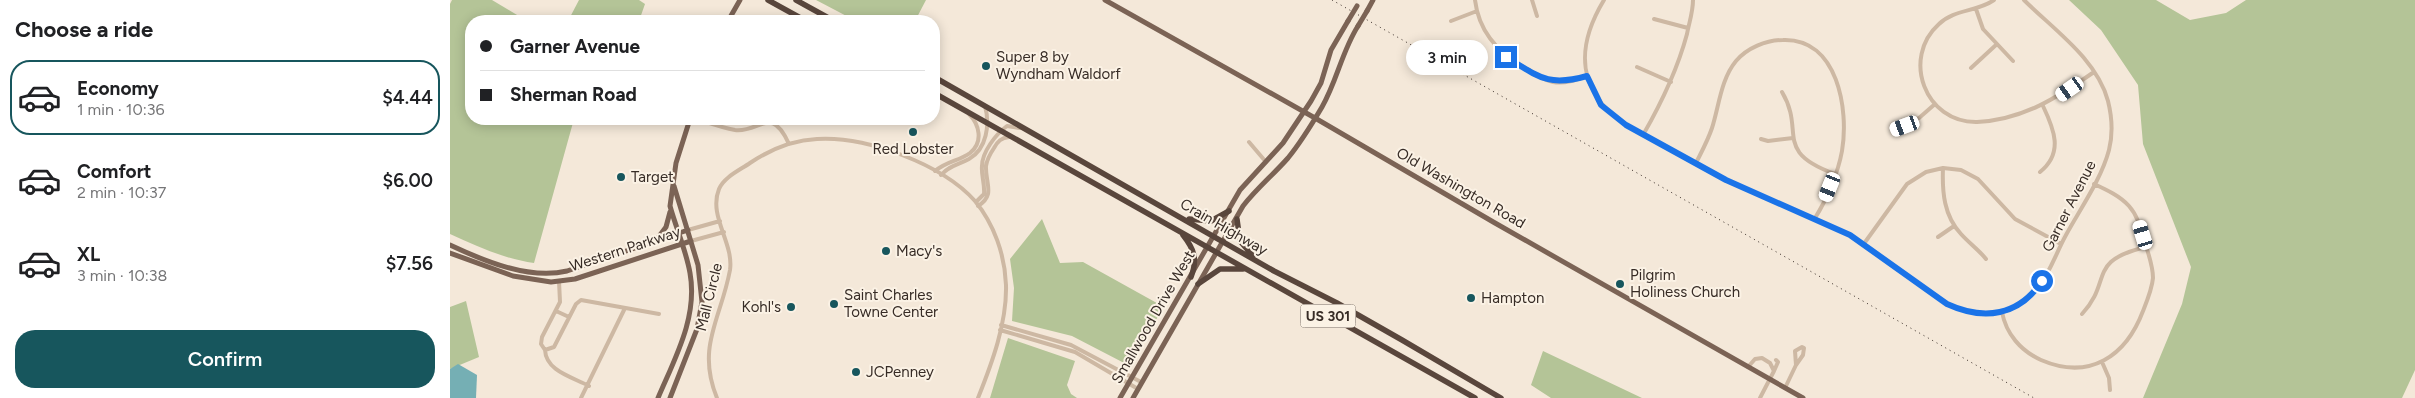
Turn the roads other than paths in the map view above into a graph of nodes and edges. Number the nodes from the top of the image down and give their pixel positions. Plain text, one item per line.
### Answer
1 (740, 0) edge
2 (768, 0) edge
3 (796, 0) edge
4 (1105, 0) edge
5 (1360, 0) edge
6 (1373, 0) edge
7 (1476, 0) edge
8 (1532, 0) edge
9 (1604, 0) edge
10 (1693, 0) edge
11 (1994, 0) edge
12 (2024, 0) edge
13 (1976, 9) junction
14 (1477, 11) junction
15 (731, 15) edge
16 (795, 15) edge
17 (823, 15) edge
18 (1537, 16) dead end
19 (1654, 19) dead end
20 (1450, 21) dead end
21 (1688, 28) junction
22 (1997, 44) junction
23 (2013, 61) dead end
24 (1637, 67) dead end
25 (1971, 68) dead end
26 (2094, 72) junction
27 (1587, 76) junction
28 (940, 80) edge
29 (1671, 82) junction
30 (1782, 92) dead end
31 (940, 97) edge
32 (1935, 104) junction
33 (985, 106) junction
34 (2043, 106) junction
35 (963, 110) junction
36 (1304, 112) junction
37 (1316, 118) junction
38 (988, 123) junction
39 (688, 125) edge
40 (718, 125) edge
41 (756, 125) edge
42 (774, 125) edge
43 (1001, 130) junction
44 (1026, 130) junction
45 (1895, 130) dead end
46 (1643, 134) junction
47 (1011, 136) junction
48 (1793, 138) junction
49 (1761, 139) dead end
50 (1249, 142) dead end
51 (789, 144) junction
52 (1266, 162) junction
53 (1696, 162) junction
54 (1943, 168) junction
55 (935, 171) junction
56 (2040, 172) dead end
57 (1835, 174) junction
58 (941, 175) junction
59 (2094, 184) junction
60 (674, 186) junction
61 (977, 204) junction
62 (670, 206) junction
63 (1229, 211) junction
64 (1183, 218) junction
65 (1816, 218) junction
66 (1238, 220) junction
67 (720, 221) junction
68 (1954, 226) junction
69 (688, 230) junction
70 (724, 232) junction
71 (1182, 233) junction
72 (678, 234) junction
73 (1215, 236) junction
74 (1938, 237) dead end
75 (692, 241) junction
76 (654, 242) junction
77 (1224, 242) junction
78 (682, 244) junction
79 (2061, 244) junction
80 (450, 245) edge
81 (1863, 245) junction
82 (2146, 247) junction
83 (1208, 248) junction
84 (450, 253) edge
85 (1217, 253) junction
86 (1986, 260) dead end
87 (1264, 266) junction
88 (1246, 270) junction
89 (1191, 277) junction
90 (559, 281) junction
91 (1198, 284) junction
92 (625, 308) junction
93 (556, 312) junction
94 (2002, 312) junction
95 (659, 314) dead end
96 (2082, 314) dead end
97 (569, 318) junction
98 (1001, 325) junction
99 (1000, 330) junction
100 (545, 350) junction
101 (1776, 360) dead end
102 (2102, 362) junction
103 (1796, 365) dead end
104 (1748, 367) junction
105 (1774, 371) junction
106 (1132, 377) junction
107 (1770, 379) junction
108 (1141, 382) junction
109 (1129, 383) junction
110 (589, 386) junction
111 (1785, 388) junction
112 (1138, 389) junction
113 (2110, 390) dead end
114 (581, 398) edge
115 (658, 398) edge
116 (670, 398) edge
117 (718, 398) edge
118 (978, 398) edge
119 (1120, 398) edge
120 (1133, 398) edge
121 (1475, 398) edge
122 (1502, 398) edge
123 (1760, 398) edge
124 (1803, 398) edge

1 - 15 main road
2 - 16 highway
3 - 17 highway
4 - 36 main road, Old Washington Road
5 - 36 main road, Smallwood Drive West, bridge
6 - 37 main road, Smallwood Drive West, bridge
7 - 14 street
8 - 18 street
9 - 27 street, Garner Avenue
10 - 21 street
11 - 13 street
12 - 26 street, Garner Avenue
13 - 22 street
13 - 32 street
14 - 20 street
14 - 27 street
19 - 21 street
21 - 29 street
22 - 23 street
22 - 25 street
24 - 29 street
26 - 34 street
26 - 59 street, Garner Avenue
27 - 46 street, Garner Avenue
28 - 33 highway, Crain Highway / US 301
29 - 46 street
30 - 48 street
31 - 35 highway, Crain Highway / US 301
32 - 34 street
32 - 45 street
33 - 38 street
33 - 44 highway, Crain Highway / US 301
34 - 56 street
35 - 38 highway, Crain Highway / US 301
35 - 55 street
36 - 37 main road, Old Washington Road
36 - 52 main road, Smallwood Drive West
37 - 66 main road, Smallwood Drive West
37 - 104 main road, Old Washington Road
38 - 43 highway, Crain Highway / US 301
38 - 58 street
39 - 60 main road
40 - 41 street
42 - 51 street
43 - 44 street
43 - 47 highway, Crain Highway / US 301
43 - 61 street
44 - 64 highway, Crain Highway / US 301
46 - 53 street, Garner Avenue
47 - 61 street
47 - 71 highway, Crain Highway / US 301
48 - 49 street
48 - 57 street
50 - 52 street
51 - 55 street, Mall Circle
51 - 67 street, Mall Circle
52 - 63 main road, Smallwood Drive West
53 - 57 street
53 - 65 street, Garner Avenue
54 - 68 street
54 - 79 street
54 - 81 street
55 - 58 street, Mall Circle
57 - 65 street
58 - 61 street, Mall Circle
59 - 79 street, Garner Avenue
59 - 82 street
60 - 62 main road
60 - 69 main road
61 - 98 street, Mall Circle
62 - 72 main road
62 - 76 main road
63 - 64 highway
63 - 73 main road, Smallwood Drive West
64 - 73 highway, Crain Highway / US 301
65 - 81 street, Garner Avenue
66 - 77 main road, Smallwood Drive West
66 - 87 highway
67 - 69 street
67 - 70 street, Mall Circle
68 - 74 street
68 - 86 street
69 - 72 main road, Western Parkway
69 - 75 main road
70 - 75 street
70 - 117 street, Mall Circle
71 - 83 highway, Crain Highway / US 301
71 - 89 highway
72 - 76 main road, Western Parkway
72 - 78 main road
73 - 77 highway, Crain Highway / US 301
73 - 83 main road, Smallwood Drive West
75 - 78 main road, Western Parkway
75 - 116 main road
76 - 80 main road, Western Parkway
77 - 85 main road, Smallwood Drive West
77 - 87 highway, Crain Highway / US 301
78 - 90 main road, Western Parkway
78 - 115 main road
79 - 94 street, Garner Avenue
81 - 94 street, Garner Avenue
82 - 96 street
82 - 102 street
83 - 85 highway, Crain Highway / US 301
83 - 89 main road, Smallwood Drive West
84 - 90 main road, Western Parkway
85 - 88 highway, Crain Highway / US 301
85 - 91 main road, Smallwood Drive West
87 - 122 highway, Crain Highway / US 301
88 - 91 highway
88 - 121 highway, Crain Highway / US 301
89 - 106 main road, Smallwood Drive West
90 - 93 street
91 - 108 main road, Smallwood Drive West
92 - 95 street
92 - 97 street
92 - 110 street
93 - 97 street
93 - 100 street
94 - 102 street
97 - 100 street
98 - 99 street, Mall Circle
98 - 106 street
99 - 109 street
99 - 118 street, Mall Circle
100 - 110 street
101 - 105 street
102 - 113 street
103 - 111 street
104 - 105 street
104 - 107 main road, Old Washington Road
105 - 107 street
106 - 108 street
106 - 109 main road, Smallwood Drive West
107 - 111 main road, Old Washington Road
107 - 123 street
108 - 112 main road, Smallwood Drive West
109 - 112 street
109 - 119 main road, Smallwood Drive West
110 - 114 street
111 - 124 main road, Old Washington Road
112 - 120 main road, Smallwood Drive West

